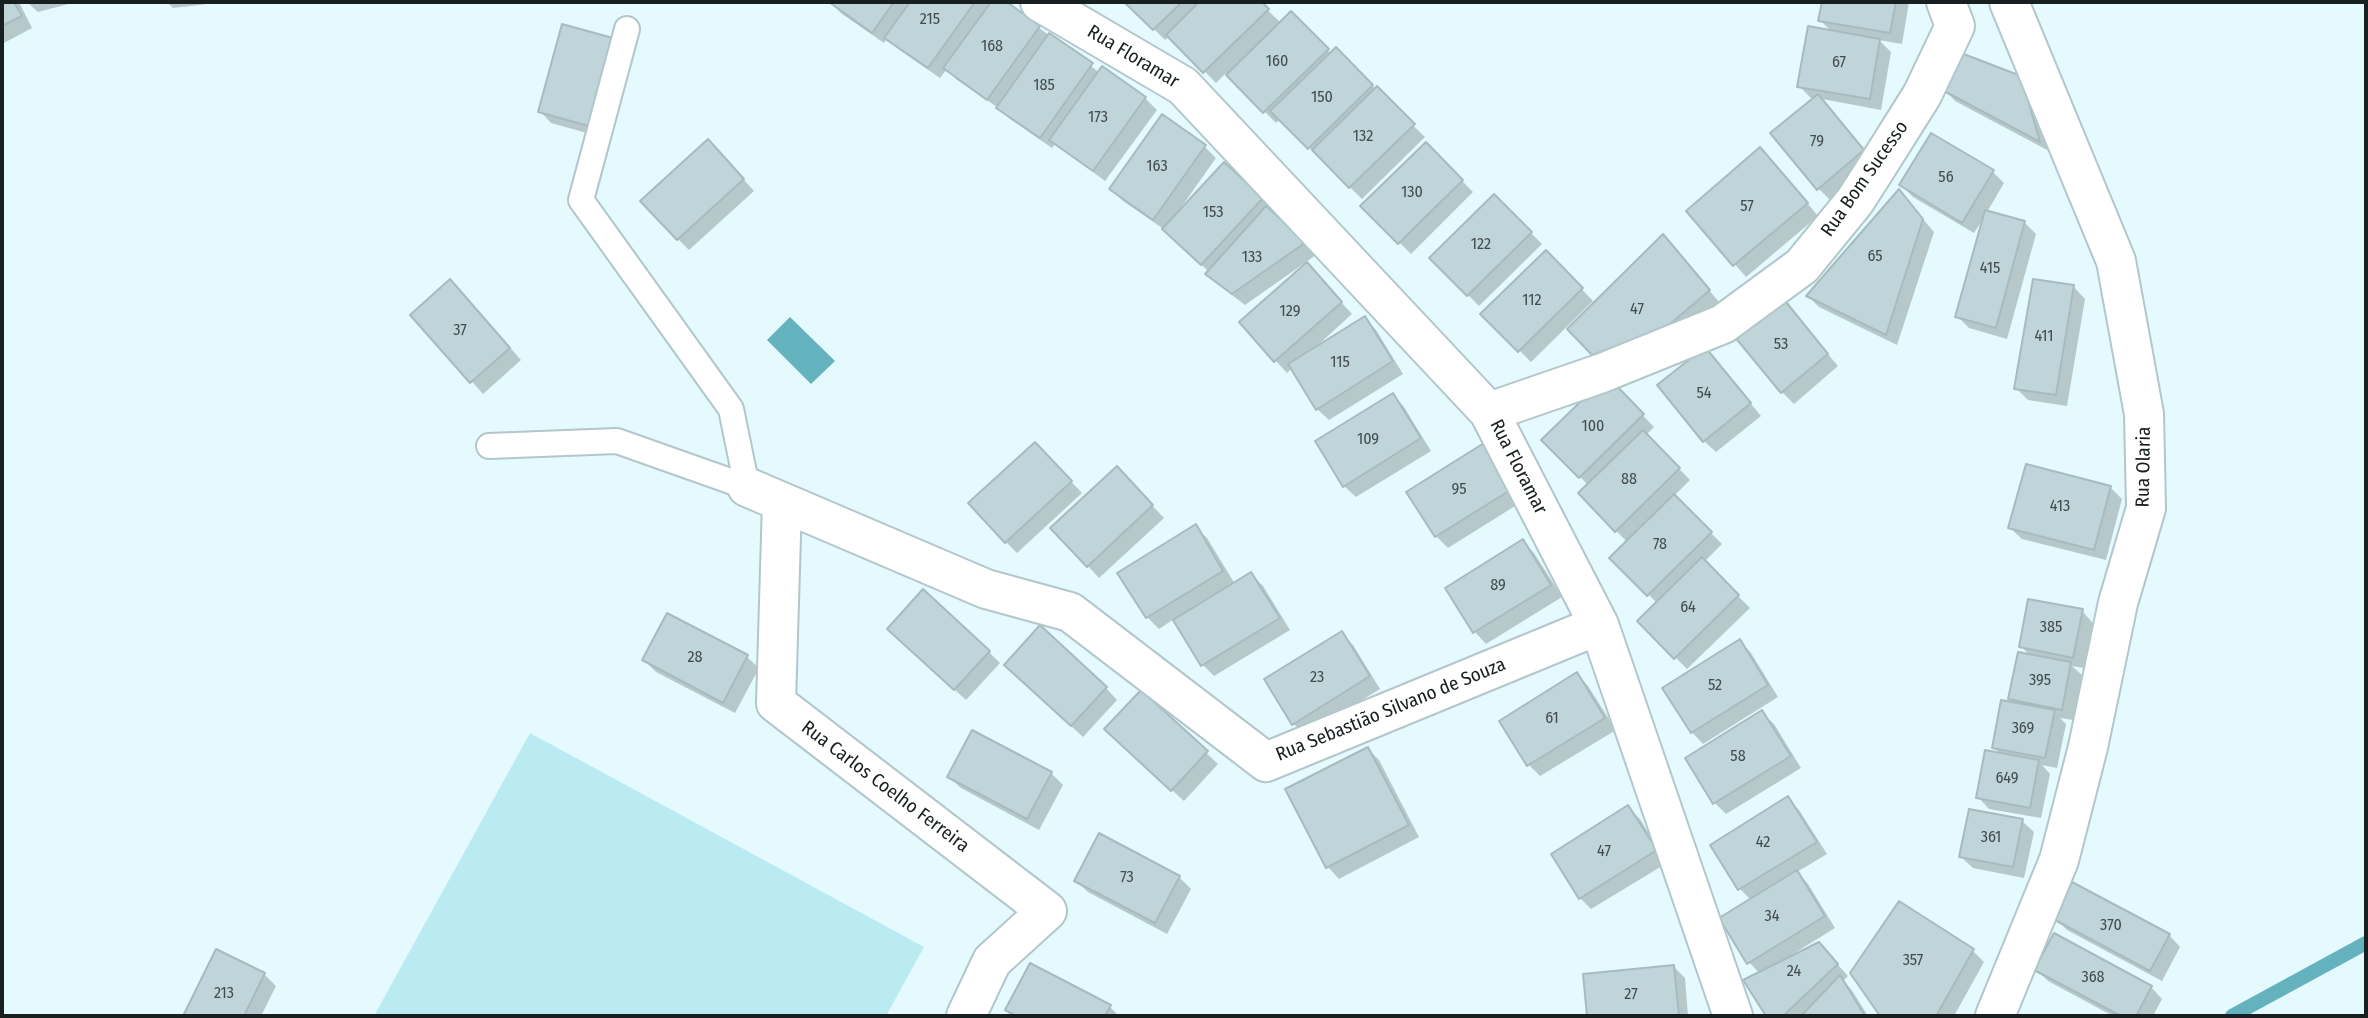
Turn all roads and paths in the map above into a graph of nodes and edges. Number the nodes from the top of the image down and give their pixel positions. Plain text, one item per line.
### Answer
1 (1040, 2) edge
2 (1946, 2) edge
3 (2009, 2) edge
4 (627, 29) dead end
5 (1489, 412) junction
6 (489, 446) dead end
7 (747, 487) junction
8 (782, 502) junction
9 (1599, 625) junction
10 (966, 1016) edge
11 (1733, 1016) edge
12 (1995, 1016) edge

1 - 5 street, Rua Floramar
2 - 5 street, Rua Bom Sucesso
3 - 12 street, Rua Olaria
4 - 7 lane
5 - 9 street, Rua Floramar
6 - 7 lane
7 - 8 street, Rua Sebastião Silvano de Souza
8 - 9 street, Rua Sebastião Silvano de Souza
8 - 10 street, Rua Carlos Coelho Ferreira
9 - 11 street, Rua Floramar

